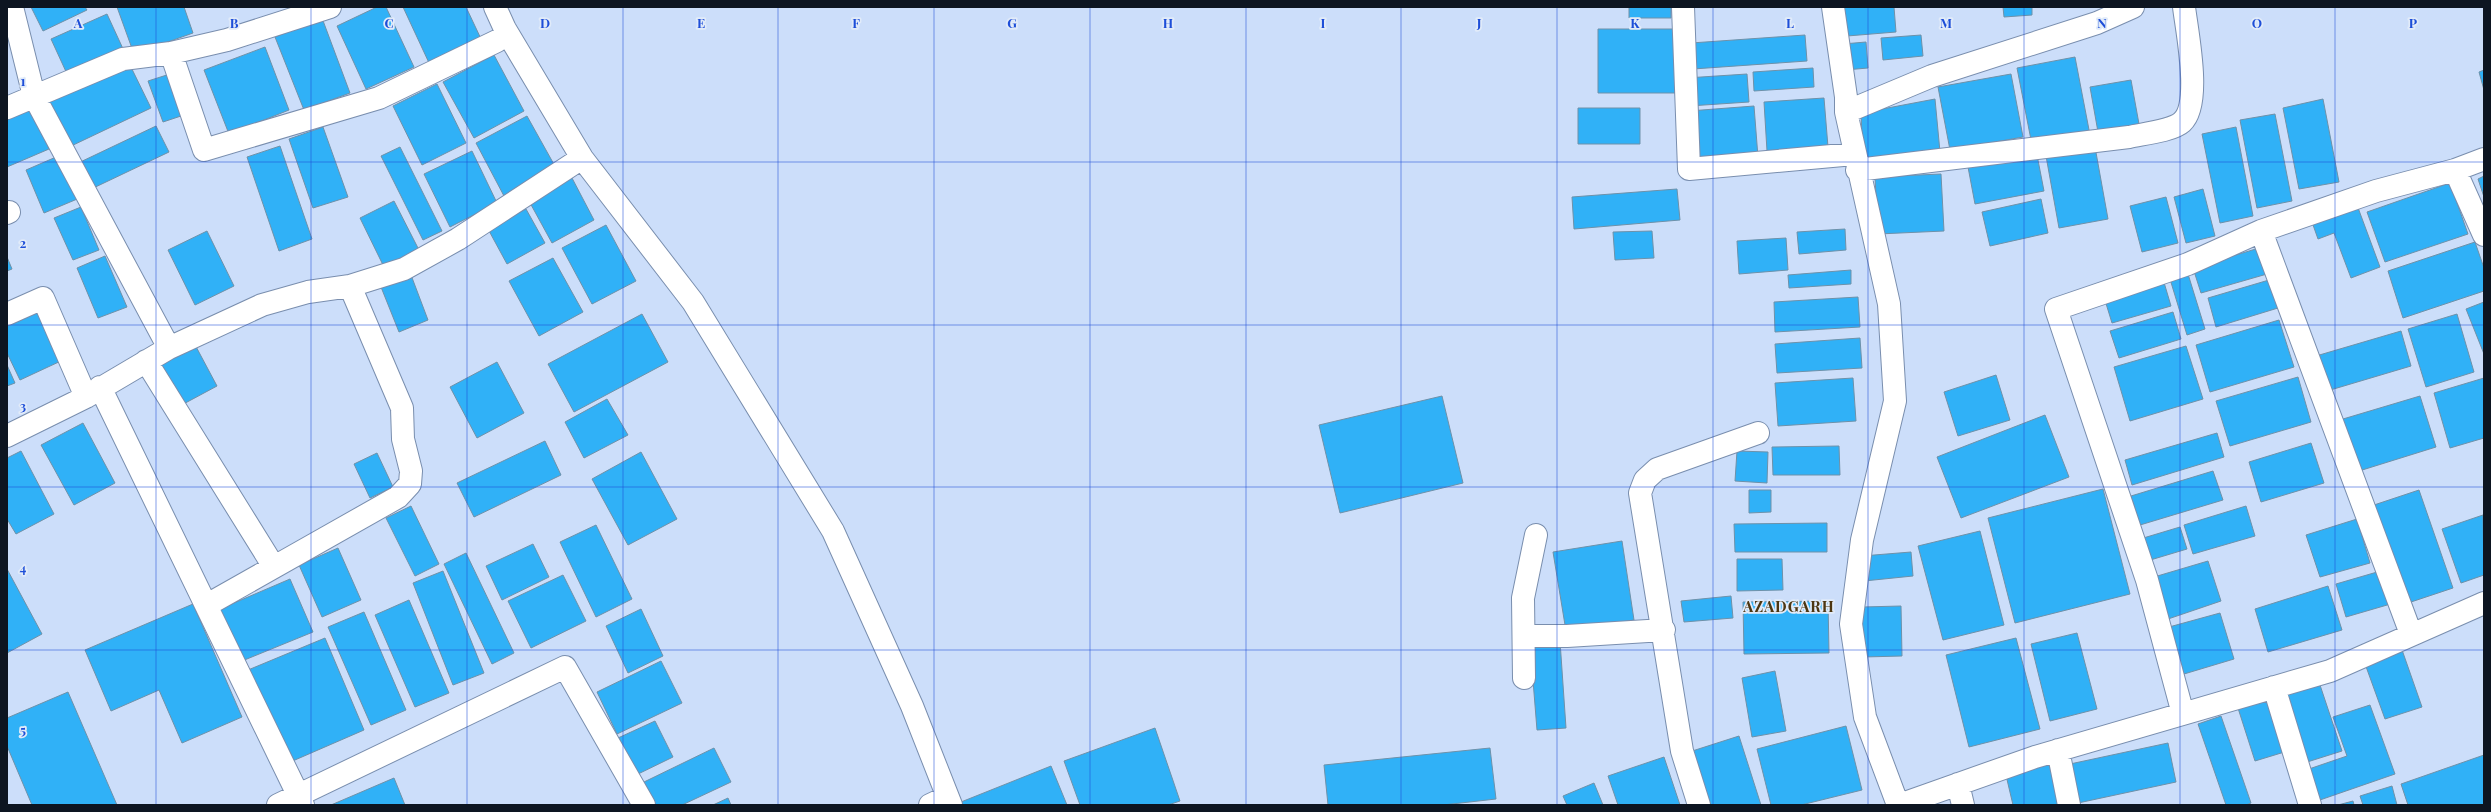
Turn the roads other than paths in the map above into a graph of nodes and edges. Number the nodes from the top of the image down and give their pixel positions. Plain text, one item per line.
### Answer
1 (12, 7) edge
2 (330, 7) edge
3 (494, 7) edge
4 (1683, 7) edge
5 (1833, 7) edge
6 (2133, 7) edge
7 (2184, 7) edge
8 (498, 41) dead end
9 (171, 53) junction
10 (34, 96) junction
11 (7, 108) edge
12 (1846, 112) junction
13 (582, 158) junction
14 (2484, 159) edge
15 (1856, 162) junction
16 (2455, 170) junction
17 (2260, 231) junction
18 (2484, 235) edge
19 (350, 286) junction
20 (7, 314) edge
21 (170, 348) junction
22 (146, 361) junction
23 (93, 392) junction
24 (1758, 433) dead end
25 (7, 436) edge
26 (1536, 535) dead end
27 (274, 567) junction
28 (2484, 603) edge
29 (206, 604) junction
30 (1664, 630) junction
31 (2411, 634) junction
32 (1524, 636) junction
33 (1524, 678) dead end
34 (2274, 687) junction
35 (2183, 714) junction
36 (2058, 750) junction
37 (1958, 784) junction
38 (301, 800) edge
39 (943, 802) edge
40 (278, 805) edge
41 (644, 805) edge
42 (1699, 805) edge
43 (1899, 805) edge
44 (1963, 805) edge
45 (2069, 805) edge
46 (2310, 805) edge

1 - 10 street
2 - 9 street
3 - 13 street
4 - 15 street
5 - 12 street
6 - 12 street
7 - 15 street
8 - 9 street
9 - 10 street
10 - 11 street
10 - 21 street
12 - 15 street
13 - 19 street
13 - 39 street
14 - 16 street
15 - 43 street
16 - 17 street
16 - 18 street
17 - 31 street
17 - 35 street
19 - 21 street
19 - 27 street
20 - 23 street
21 - 22 street
22 - 23 street
22 - 27 street
23 - 25 street
23 - 29 street
24 - 30 street
26 - 32 street
27 - 29 street
28 - 31 street
29 - 38 street
30 - 32 street
30 - 42 street
31 - 34 street
32 - 33 street
34 - 35 street
34 - 46 street
35 - 36 street
36 - 37 street
36 - 45 street
37 - 43 street
37 - 44 street
38 - 40 street
38 - 41 street

